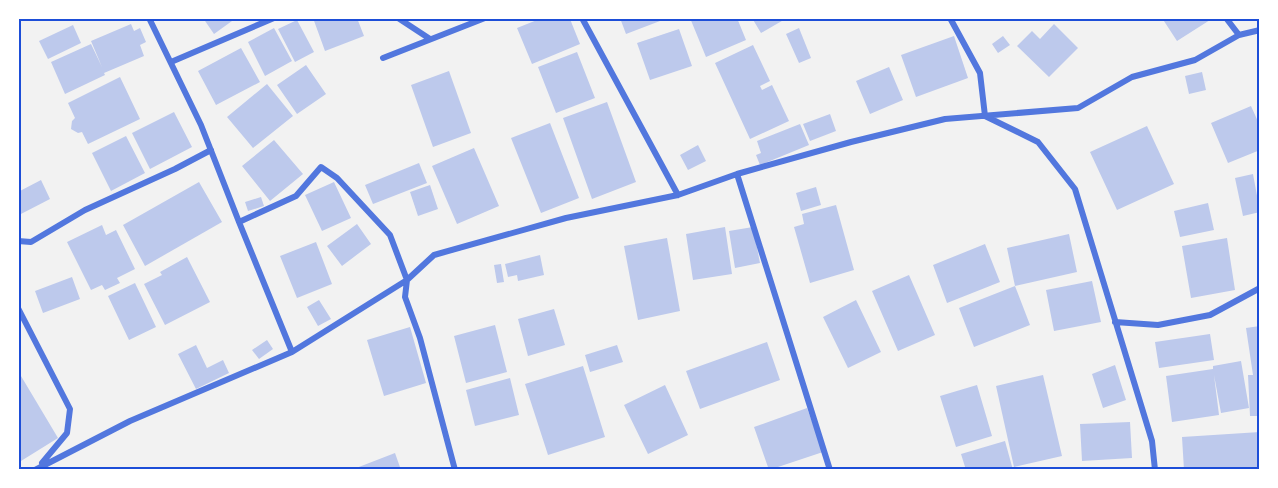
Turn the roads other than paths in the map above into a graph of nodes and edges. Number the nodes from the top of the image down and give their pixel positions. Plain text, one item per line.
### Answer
1 (149, 18) edge
2 (274, 18) edge
3 (398, 18) edge
4 (485, 18) edge
5 (582, 18) edge
6 (950, 18) edge
7 (1226, 18) edge
8 (1260, 30) edge
9 (1239, 35) junction
10 (430, 39) junction
11 (383, 58) dead end
12 (171, 62) junction
13 (985, 116) junction
14 (212, 150) junction
15 (737, 174) junction
16 (678, 195) junction
17 (239, 222) junction
18 (18, 241) edge
19 (407, 280) junction
20 (1260, 288) edge
21 (18, 308) edge
22 (1115, 322) junction
23 (292, 352) junction
24 (38, 468) edge
25 (455, 470) edge
26 (830, 470) edge
27 (1155, 470) edge

1 - 12 street
2 - 12 street
3 - 10 street
4 - 10 street
5 - 16 street
6 - 13 street
7 - 9 street
8 - 9 street
9 - 13 street
10 - 11 street
12 - 14 street
13 - 15 street
13 - 22 street
14 - 17 street
14 - 18 street
15 - 16 street
15 - 26 street
16 - 19 street
17 - 19 street
17 - 23 street
19 - 23 street
19 - 25 street
20 - 22 street
21 - 24 street
22 - 27 street
23 - 24 street

